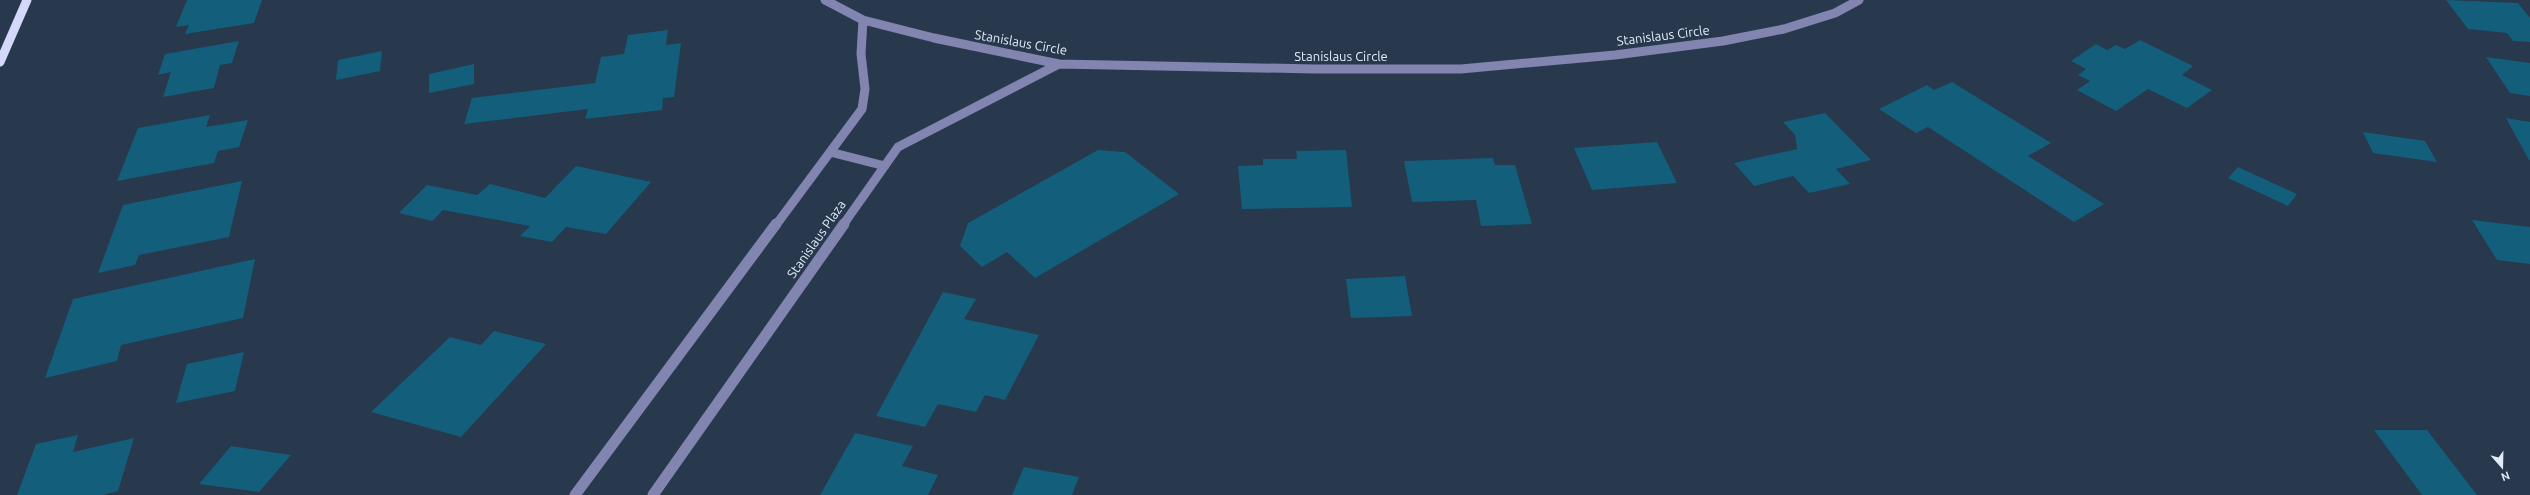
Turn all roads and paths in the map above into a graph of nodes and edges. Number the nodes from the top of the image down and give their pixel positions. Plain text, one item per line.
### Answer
1 (28, 0) edge
2 (825, 0) edge
3 (1859, 0) edge
4 (862, 20) junction
5 (0, 62) edge
6 (1059, 64) junction
7 (830, 152) junction
8 (885, 166) junction
9 (575, 495) edge
10 (653, 495) edge

1 - 5 main road
2 - 4 street, Stanislaus Circle
3 - 6 street, Stanislaus Circle
4 - 6 street, Stanislaus Circle
4 - 7 street
6 - 8 street, Stanislaus Plaza
7 - 8 street
7 - 9 street
8 - 10 street, Stanislaus Plaza

